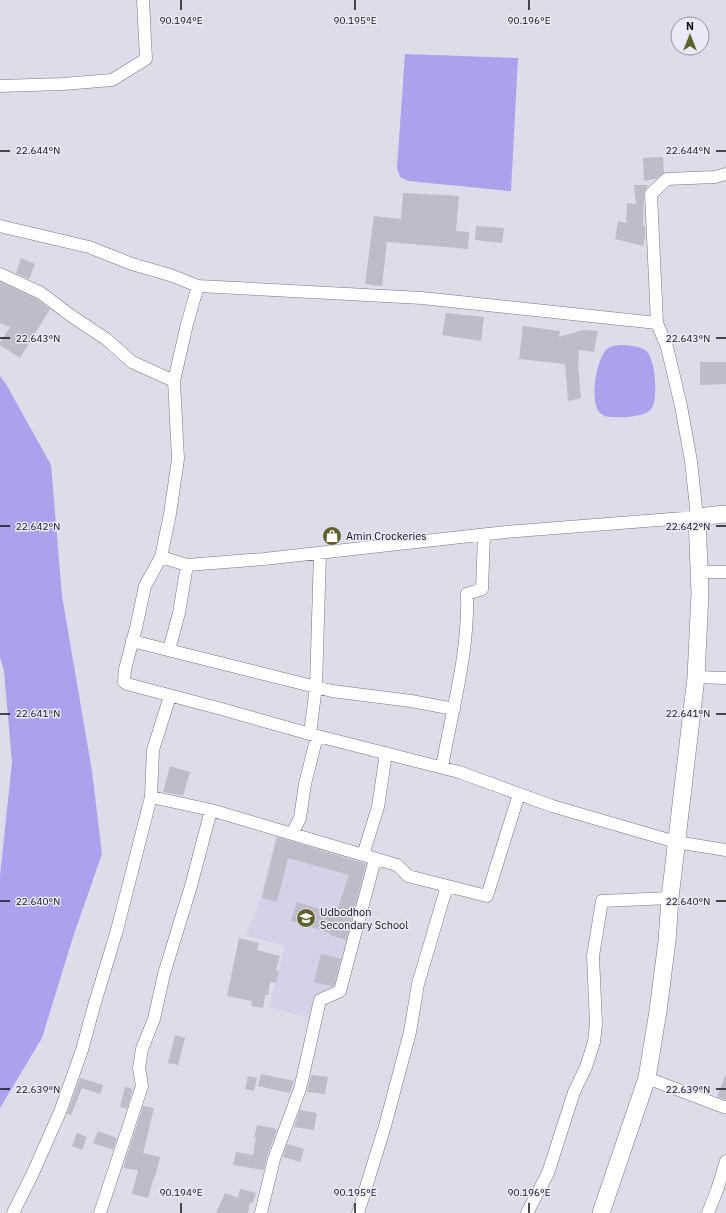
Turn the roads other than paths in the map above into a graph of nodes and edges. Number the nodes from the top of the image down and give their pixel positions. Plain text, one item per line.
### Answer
1 (143, 0) edge
2 (0, 86) edge
3 (726, 174) edge
4 (0, 226) edge
5 (0, 274) edge
6 (198, 286) junction
7 (657, 323) junction
8 (174, 381) junction
9 (726, 514) edge
10 (697, 517) junction
11 (484, 535) junction
12 (320, 554) junction
13 (161, 557) junction
14 (187, 565) junction
15 (699, 572) junction
16 (726, 572) edge
17 (132, 641) junction
18 (169, 650) junction
19 (696, 677) junction
20 (726, 678) edge
21 (316, 686) junction
22 (170, 696) junction
23 (454, 709) junction
24 (314, 735) junction
25 (386, 753) junction
26 (442, 767) junction
27 (519, 794) junction
28 (151, 798) junction
29 (211, 810) junction
30 (292, 834) junction
31 (676, 842) junction
32 (726, 850) edge
33 (363, 855) junction
34 (375, 859) junction
35 (447, 886) junction
36 (670, 898) junction
37 (647, 1078) junction
38 (726, 1108) edge
39 (726, 1162) edge
40 (13, 1213) edge
41 (100, 1213) edge
42 (261, 1213) edge
43 (358, 1213) edge
44 (527, 1213) edge
45 (602, 1213) edge
46 (708, 1213) edge

1 - 2 street
3 - 7 street
4 - 6 street
5 - 8 street
6 - 7 street
6 - 8 street
7 - 10 street
8 - 13 street
9 - 10 main road
10 - 11 street
10 - 15 main road
11 - 12 street
11 - 23 street
12 - 14 street
12 - 21 street
13 - 14 street
13 - 17 street
14 - 18 street
15 - 16 street
15 - 19 main road
17 - 18 street
17 - 22 street
18 - 21 street
19 - 20 street
19 - 31 main road
21 - 23 street
21 - 24 street
22 - 24 street
22 - 28 street
23 - 26 street
24 - 25 street
24 - 30 street
25 - 26 street
25 - 33 street
26 - 27 street
27 - 31 street
27 - 35 street
28 - 29 street
28 - 40 street
29 - 30 street
29 - 41 street
30 - 33 street
31 - 32 street
31 - 36 main road
33 - 34 street
34 - 35 street
34 - 42 street
35 - 43 street
36 - 37 main road
36 - 44 street
37 - 38 street
37 - 45 main road
39 - 46 street

